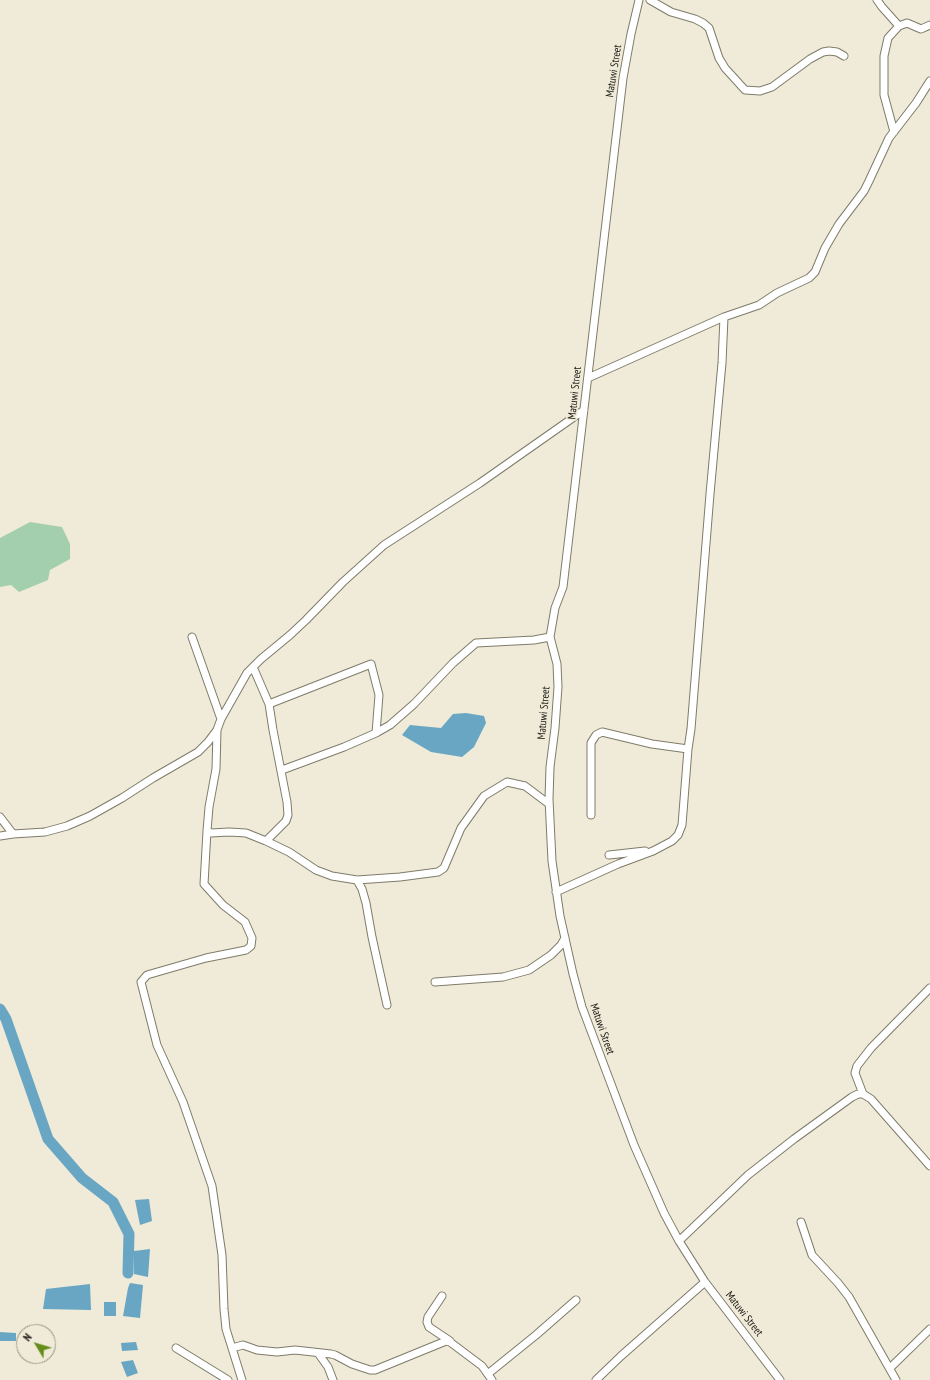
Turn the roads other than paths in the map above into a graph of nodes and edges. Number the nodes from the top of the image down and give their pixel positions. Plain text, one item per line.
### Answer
1 (639, 0) edge
2 (650, 0) edge
3 (877, 0) edge
4 (930, 25) edge
5 (899, 26) junction
6 (844, 56) dead end
7 (930, 80) edge
8 (894, 132) junction
9 (724, 317) junction
10 (588, 378) junction
11 (584, 410) junction
12 (192, 637) dead end
13 (550, 637) junction
14 (253, 666) junction
15 (269, 704) junction
16 (221, 719) junction
17 (217, 730) junction
18 (376, 733) junction
19 (688, 749) junction
20 (282, 770) junction
21 (549, 804) junction
22 (591, 814) dead end
23 (0, 817) edge
24 (207, 831) junction
25 (13, 834) junction
26 (0, 836) edge
27 (266, 841) junction
28 (653, 850) junction
29 (609, 855) dead end
30 (357, 880) junction
31 (556, 892) junction
32 (565, 938) junction
33 (435, 982) dead end
34 (930, 988) edge
35 (387, 1005) dead end
36 (863, 1094) junction
37 (930, 1166) edge
38 (801, 1222) dead end
39 (679, 1241) junction
40 (705, 1282) junction
41 (442, 1296) dead end
42 (576, 1300) dead end
43 (930, 1329) edge
44 (450, 1342) junction
45 (176, 1348) dead end
46 (232, 1348) junction
47 (318, 1352) junction
48 (890, 1368) junction
49 (490, 1377) edge
50 (228, 1380) edge
51 (242, 1380) edge
52 (333, 1380) edge
53 (596, 1380) edge
54 (780, 1380) edge
55 (896, 1380) edge

1 - 10 street, Matuwi Street
2 - 6 street
3 - 5 street
4 - 5 street
5 - 8 street
7 - 8 street
8 - 9 street
9 - 10 street
9 - 19 street
10 - 11 street, Matuwi Street
11 - 13 street, Matuwi Street
11 - 14 street
12 - 16 street
13 - 18 street
13 - 21 street, Matuwi Street
14 - 15 street
14 - 16 street
15 - 18 street
15 - 20 street
16 - 17 street
17 - 24 street
17 - 25 street
18 - 20 street
19 - 22 street
19 - 28 street
20 - 27 street
21 - 30 street
21 - 31 street, Matuwi Street
23 - 25 street
24 - 27 street
24 - 46 street
25 - 26 street
27 - 30 street
28 - 29 street
28 - 31 street
30 - 35 street
31 - 32 street, Matuwi Street
32 - 33 street
32 - 39 street, Matuwi Street
34 - 36 street
36 - 37 street
36 - 39 street
38 - 48 street
39 - 40 street, Matuwi Street
40 - 53 street
40 - 54 street, Matuwi Street
41 - 44 street
42 - 49 street
43 - 48 street
44 - 47 street
44 - 49 street
45 - 50 street
46 - 47 street
46 - 51 street
47 - 52 street
48 - 55 street

